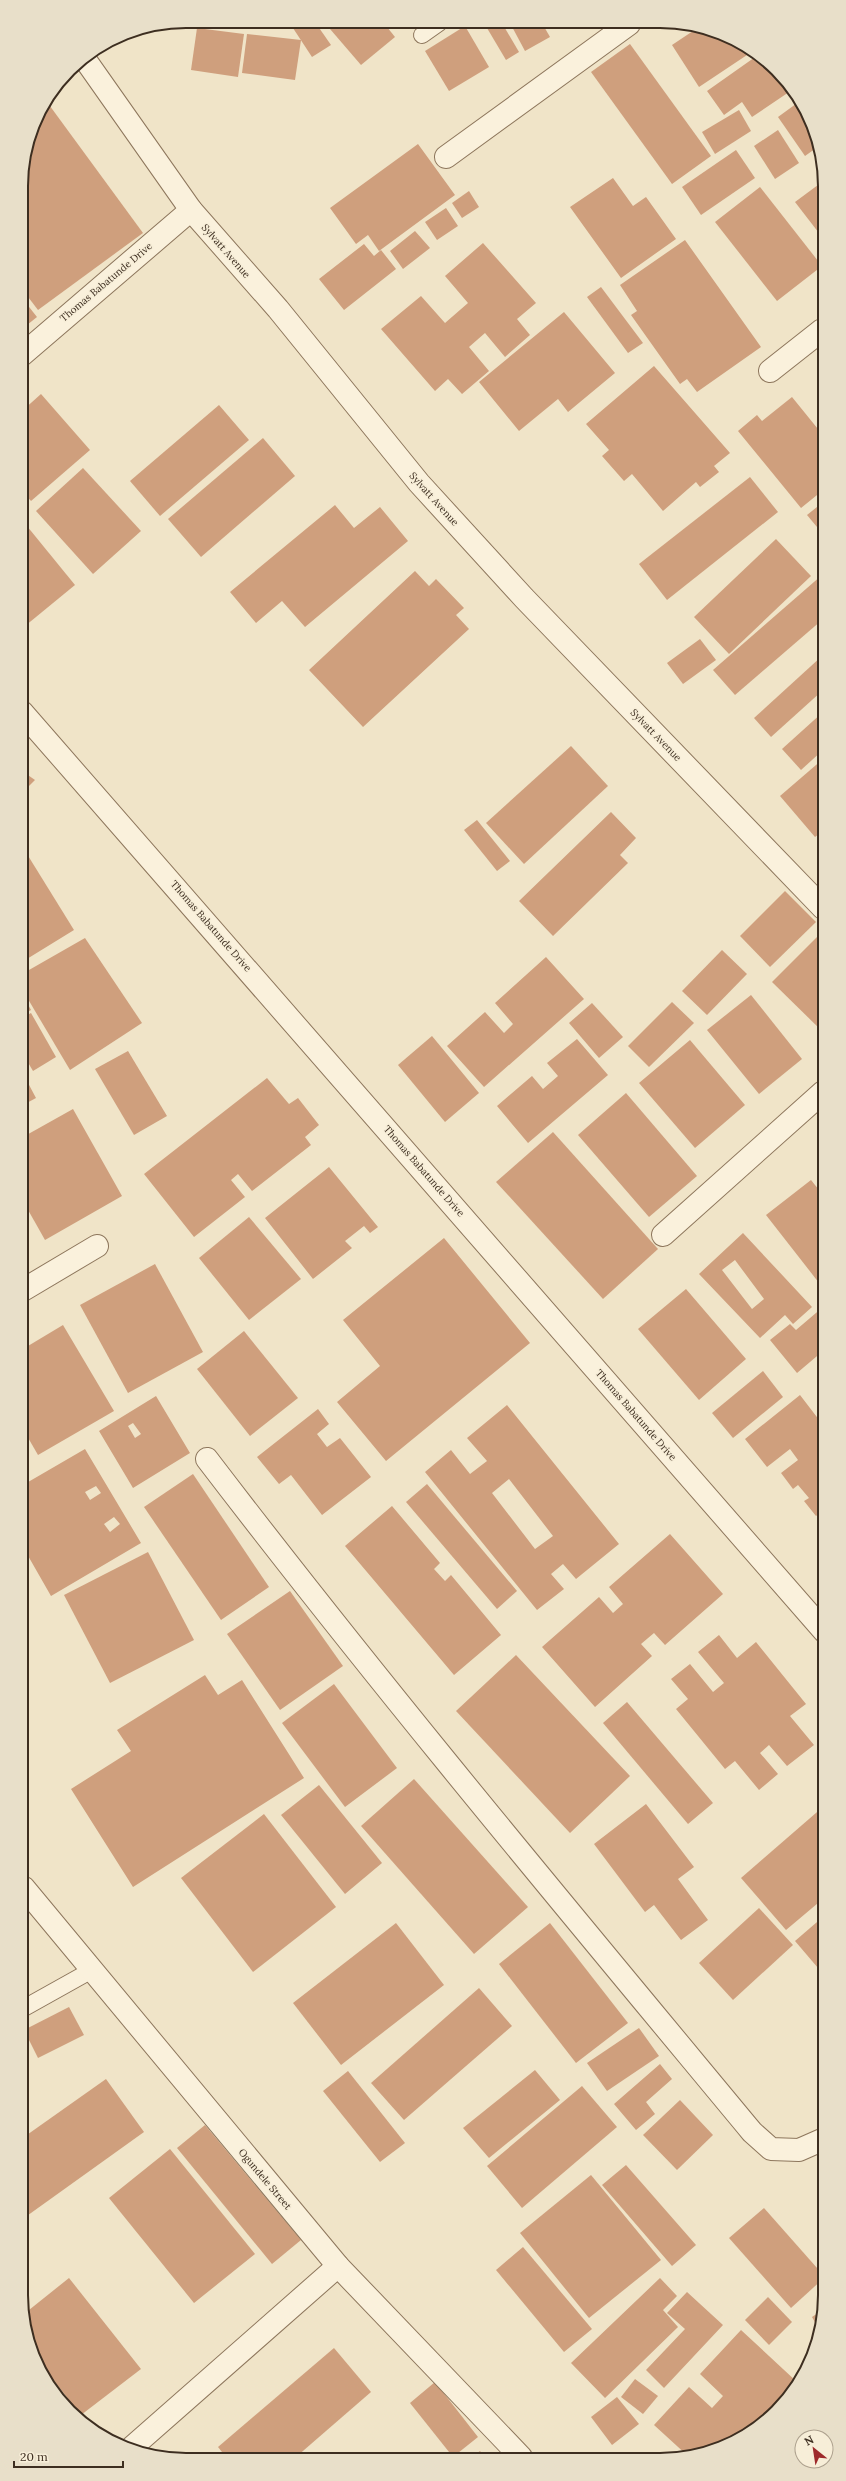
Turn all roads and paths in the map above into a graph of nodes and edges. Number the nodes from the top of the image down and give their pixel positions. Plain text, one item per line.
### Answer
1 (432, 28) edge
2 (623, 28) edge
3 (422, 35) dead end
4 (87, 63) edge
5 (446, 157) dead end
6 (191, 210) junction
7 (818, 333) edge
8 (28, 350) edge
9 (770, 371) dead end
10 (28, 719) edge
11 (818, 903) edge
12 (818, 1096) edge
13 (663, 1235) dead end
14 (98, 1246) dead end
15 (28, 1287) edge
16 (206, 1459) dead end
17 (818, 1624) edge
18 (28, 1893) edge
19 (92, 1970) junction
20 (28, 2006) edge
21 (818, 2142) edge
22 (338, 2266) junction
23 (135, 2445) edge
24 (517, 2453) edge

1 - 3 lane
2 - 5 street
4 - 6 street, Sylvatt Avenue
6 - 8 street, Thomas Babatunde Drive
6 - 11 street, Sylvatt Avenue
7 - 9 street
10 - 17 street, Thomas Babatunde Drive
12 - 13 street
14 - 15 street
16 - 21 street
18 - 19 street, Ogundele Street
19 - 20 lane
19 - 22 street, Ogundele Street
22 - 23 street
22 - 24 street, Ogundele Street

